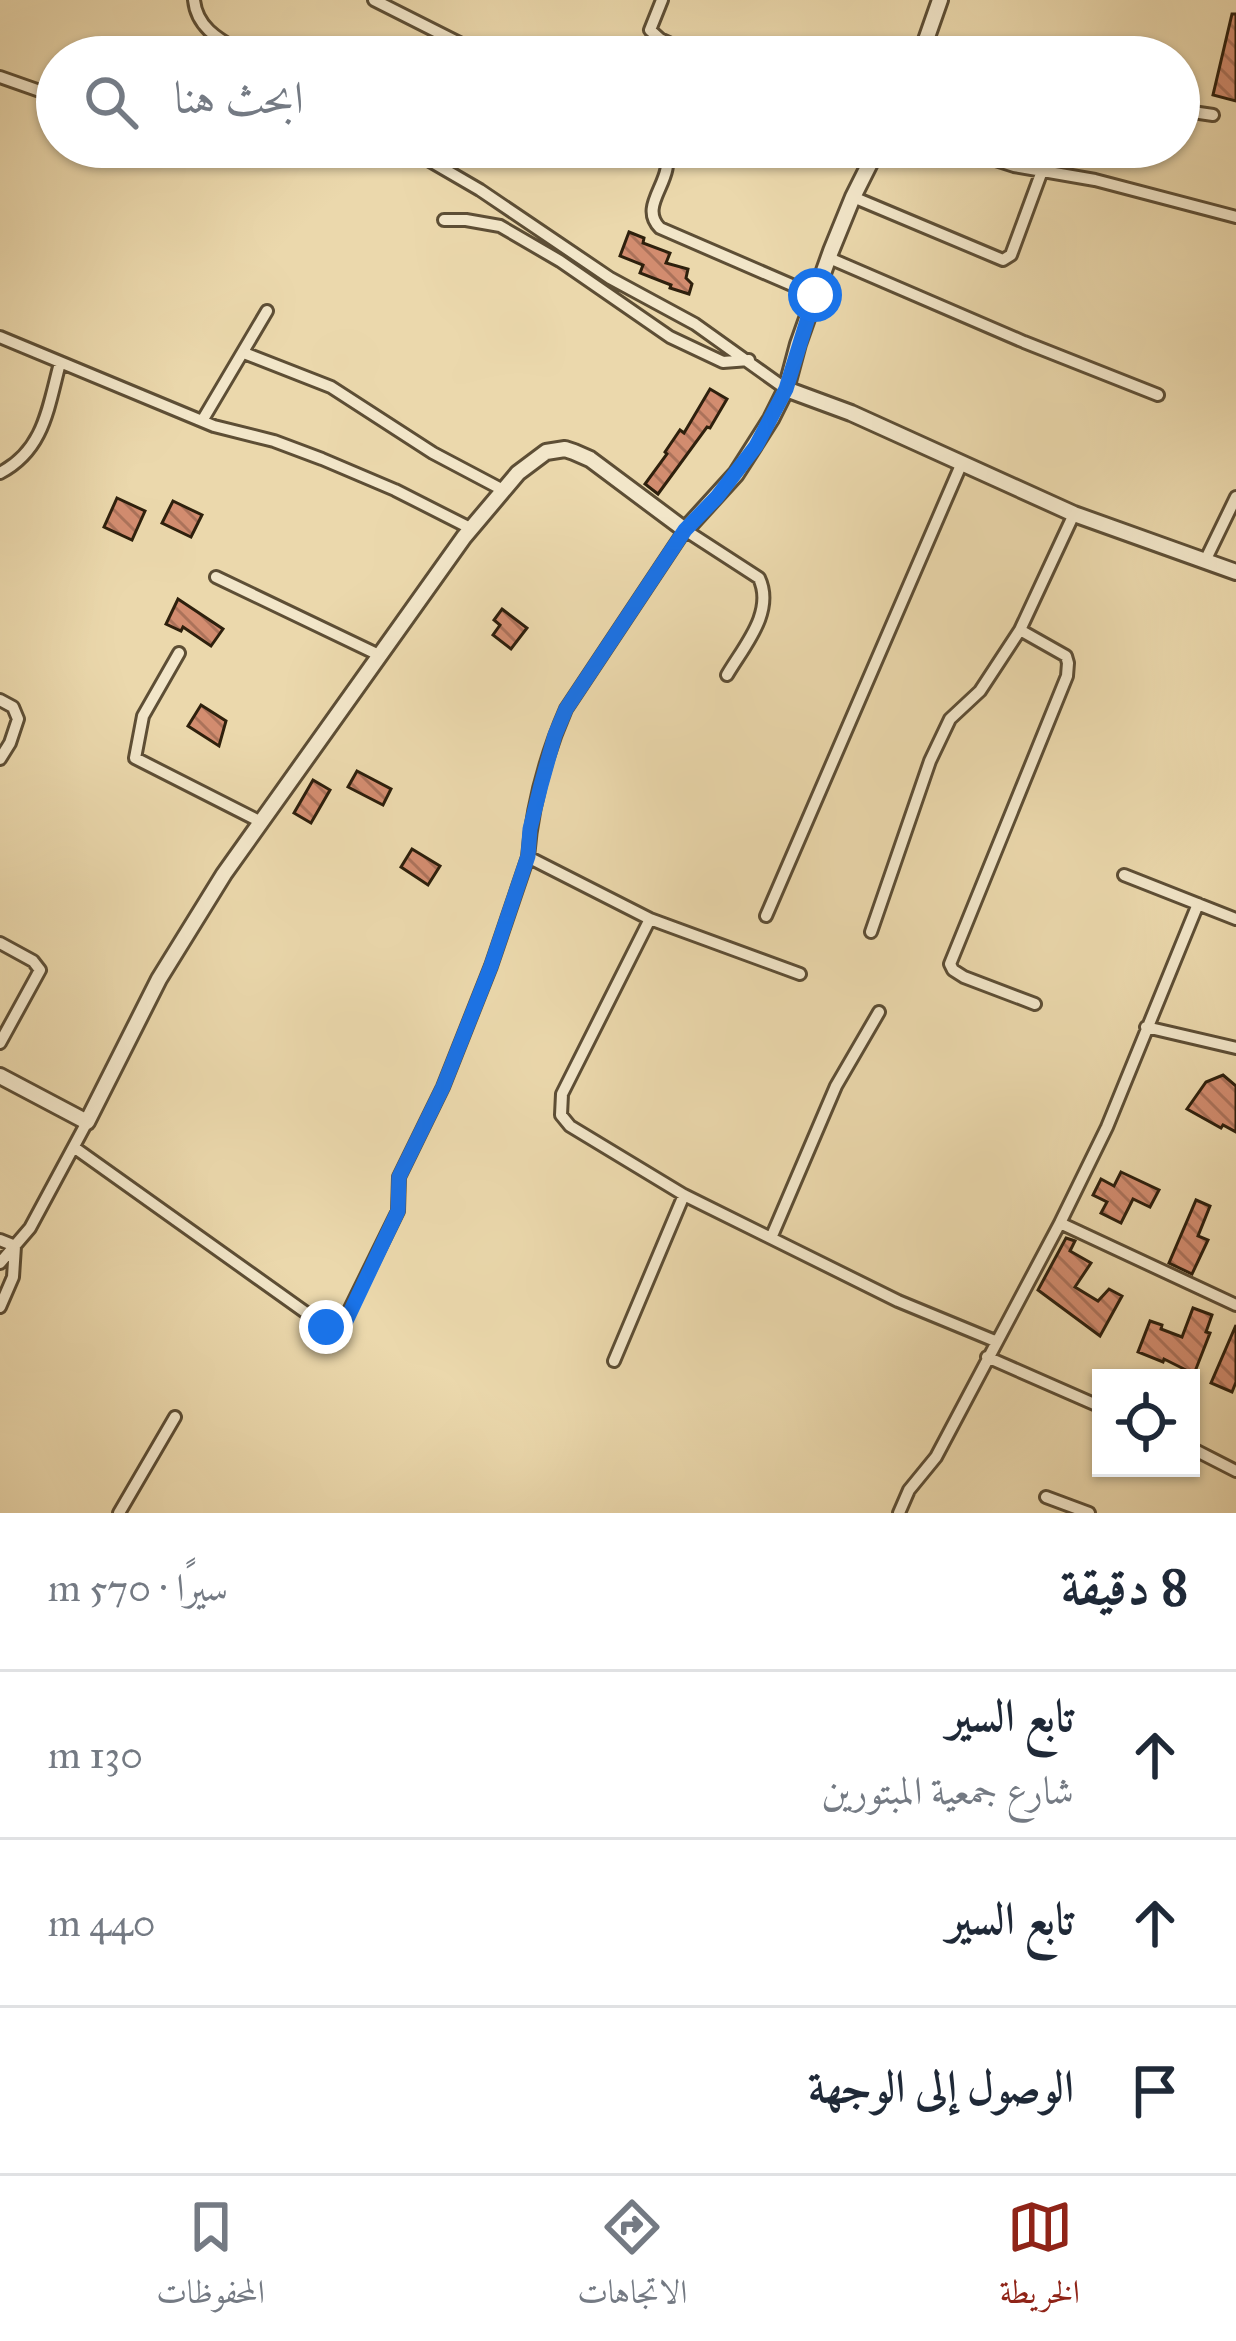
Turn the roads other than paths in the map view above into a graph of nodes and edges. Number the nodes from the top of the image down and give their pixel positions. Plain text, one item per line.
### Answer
1 (194, 0) edge
2 (374, 0) edge
3 (662, 0) edge
4 (940, 0) edge
5 (216, 36) edge
6 (446, 36) edge
7 (657, 36) edge
8 (927, 36) edge
9 (0, 77) edge
10 (36, 90) edge
11 (1200, 113) edge
12 (1214, 115) dead end
13 (442, 168) edge
14 (668, 168) edge
15 (868, 168) edge
16 (1025, 168) edge
17 (1042, 171) junction
18 (853, 197) junction
19 (1236, 217) edge
20 (444, 220) dead end
21 (829, 258) junction
22 (815, 295) junction
23 (267, 311) dead end
24 (0, 338) edge
25 (244, 352) junction
26 (749, 360) junction
27 (60, 364) junction
28 (786, 389) junction
29 (1158, 395) dead end
30 (202, 421) junction
31 (962, 465) junction
32 (0, 473) edge
33 (503, 490) junction
34 (1236, 496) edge
35 (1074, 514) junction
36 (472, 529) junction
37 (685, 530) junction
38 (1205, 561) junction
39 (1236, 572) edge
40 (216, 577) dead end
41 (1020, 630) junction
42 (179, 653) dead end
43 (381, 656) junction
44 (728, 675) dead end
45 (0, 700) edge
46 (0, 760) edge
47 (261, 822) junction
48 (528, 856) junction
49 (1124, 874) dead end
50 (1198, 904) junction
51 (766, 916) dead end
52 (1236, 919) edge
53 (650, 920) junction
54 (871, 932) dead end
55 (0, 943) edge
56 (800, 974) dead end
57 (1035, 1004) dead end
58 (880, 1012) dead end
59 (1146, 1027) junction
60 (0, 1043) edge
61 (1236, 1048) edge
62 (0, 1076) edge
63 (87, 1122) junction
64 (75, 1148) junction
65 (685, 1195) junction
66 (1060, 1222) junction
67 (771, 1238) junction
68 (0, 1240) edge
69 (16, 1246) junction
70 (0, 1263) edge
71 (1236, 1305) edge
72 (0, 1307) edge
73 (995, 1342) junction
74 (987, 1357) junction
75 (614, 1361) dead end
76 (1092, 1403) edge
77 (175, 1418) dead end
78 (1200, 1453) edge
79 (1236, 1471) edge
80 (1046, 1497) dead end
81 (119, 1513) edge
82 (899, 1513) edge
83 (1089, 1513) edge

1 - 5 street
2 - 6 street
3 - 7 street
4 - 8 street
9 - 10 street
11 - 12 street
13 - 26 street
14 - 22 street
15 - 18 street
16 - 17 street
17 - 18 street
17 - 19 street
18 - 21 street
20 - 26 street
21 - 22 street
21 - 29 street
22 - 28 street
23 - 25 street
24 - 27 street
25 - 30 street
25 - 33 street
26 - 28 street
27 - 30 street
27 - 32 street
28 - 31 street
28 - 37 street
30 - 36 street
31 - 35 street
31 - 51 street
33 - 36 street
33 - 37 street
34 - 38 street
35 - 38 street
35 - 41 street
36 - 43 street
37 - 44 street
37 - 48 street
38 - 39 street
40 - 43 street
41 - 54 street
41 - 57 street
42 - 47 street
43 - 47 street
45 - 46 street
47 - 63 street
48 - 53 street
48 - 64 street
49 - 50 street
50 - 52 street
50 - 59 street
53 - 56 street
53 - 65 street
55 - 60 street
58 - 67 street
59 - 61 street
59 - 66 street
62 - 63 street
63 - 64 street
64 - 69 street
65 - 67 street
65 - 75 street
66 - 71 street
66 - 73 street
67 - 73 street
68 - 69 street
69 - 70 street
69 - 72 street
73 - 74 street
74 - 76 street
74 - 82 street
77 - 81 street
78 - 79 street
80 - 83 street

